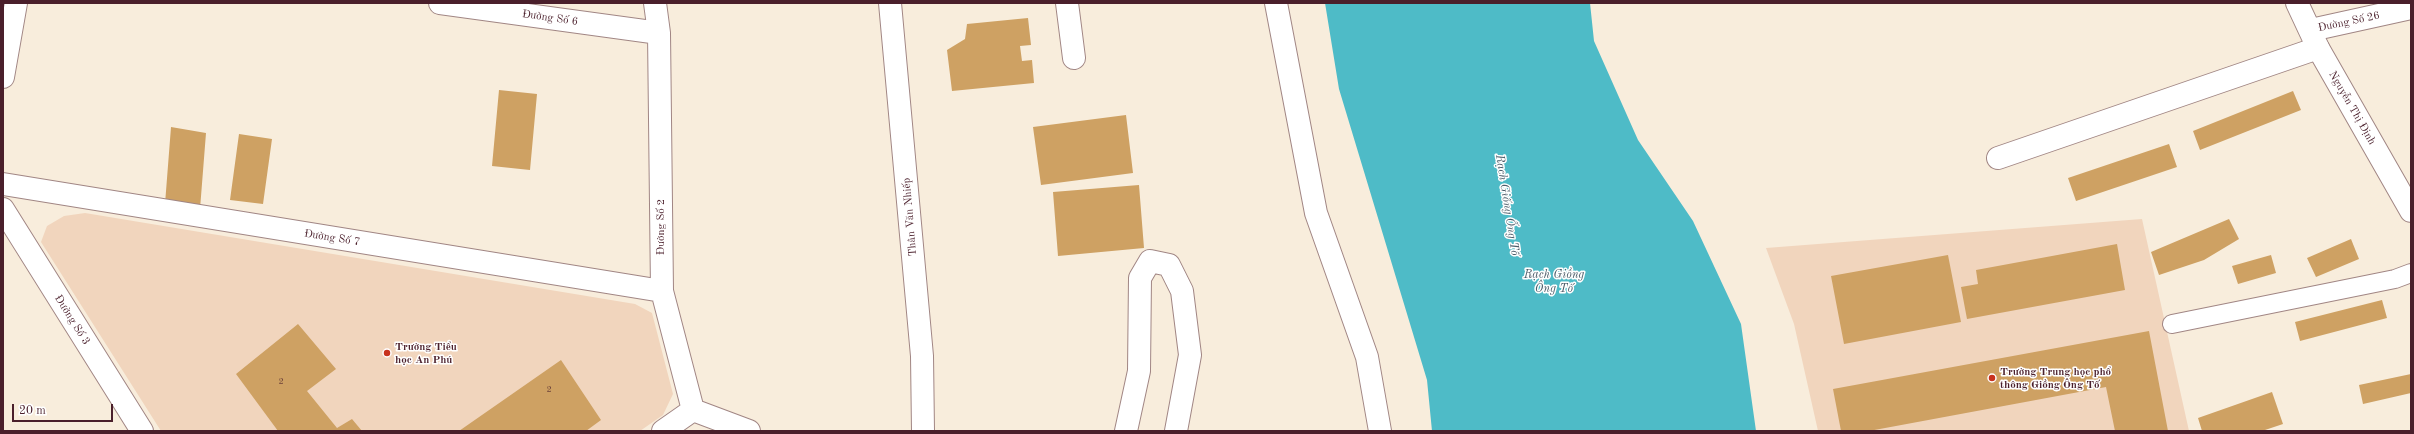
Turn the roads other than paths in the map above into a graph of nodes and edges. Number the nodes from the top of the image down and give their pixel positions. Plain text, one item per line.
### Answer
1 (16, 3) edge
2 (440, 3) edge
3 (655, 3) edge
4 (890, 3) edge
5 (1067, 3) edge
6 (1276, 3) edge
7 (2297, 3) edge
8 (2411, 8) edge
9 (659, 33) junction
10 (2314, 39) junction
11 (1074, 58) dead end
12 (3, 77) edge
13 (1998, 158) dead end
14 (3, 184) edge
15 (3, 210) edge
16 (2411, 211) edge
17 (2411, 273) edge
18 (662, 291) junction
19 (2172, 324) dead end
20 (693, 410) junction
21 (142, 431) edge
22 (663, 431) edge
23 (749, 431) edge
24 (923, 431) edge
25 (1126, 431) edge
26 (1176, 431) edge
27 (1380, 431) edge

1 - 12 street
2 - 9 street, Đường Số 6
3 - 9 street, Đường Số 2
4 - 24 street, Thân Văn Nhiếp
5 - 11 street
6 - 27 street
7 - 10 street, Nguyễn Thị Định
8 - 10 street, Đường Số 26
9 - 18 street, Đường Số 2
10 - 13 street, Đường Số 26
10 - 16 street, Nguyễn Thị Định
14 - 18 street, Đường Số 7
15 - 21 street, Đường Số 3
17 - 19 lane
18 - 20 street, Đường Số 2
20 - 22 street
20 - 23 street
25 - 26 street

